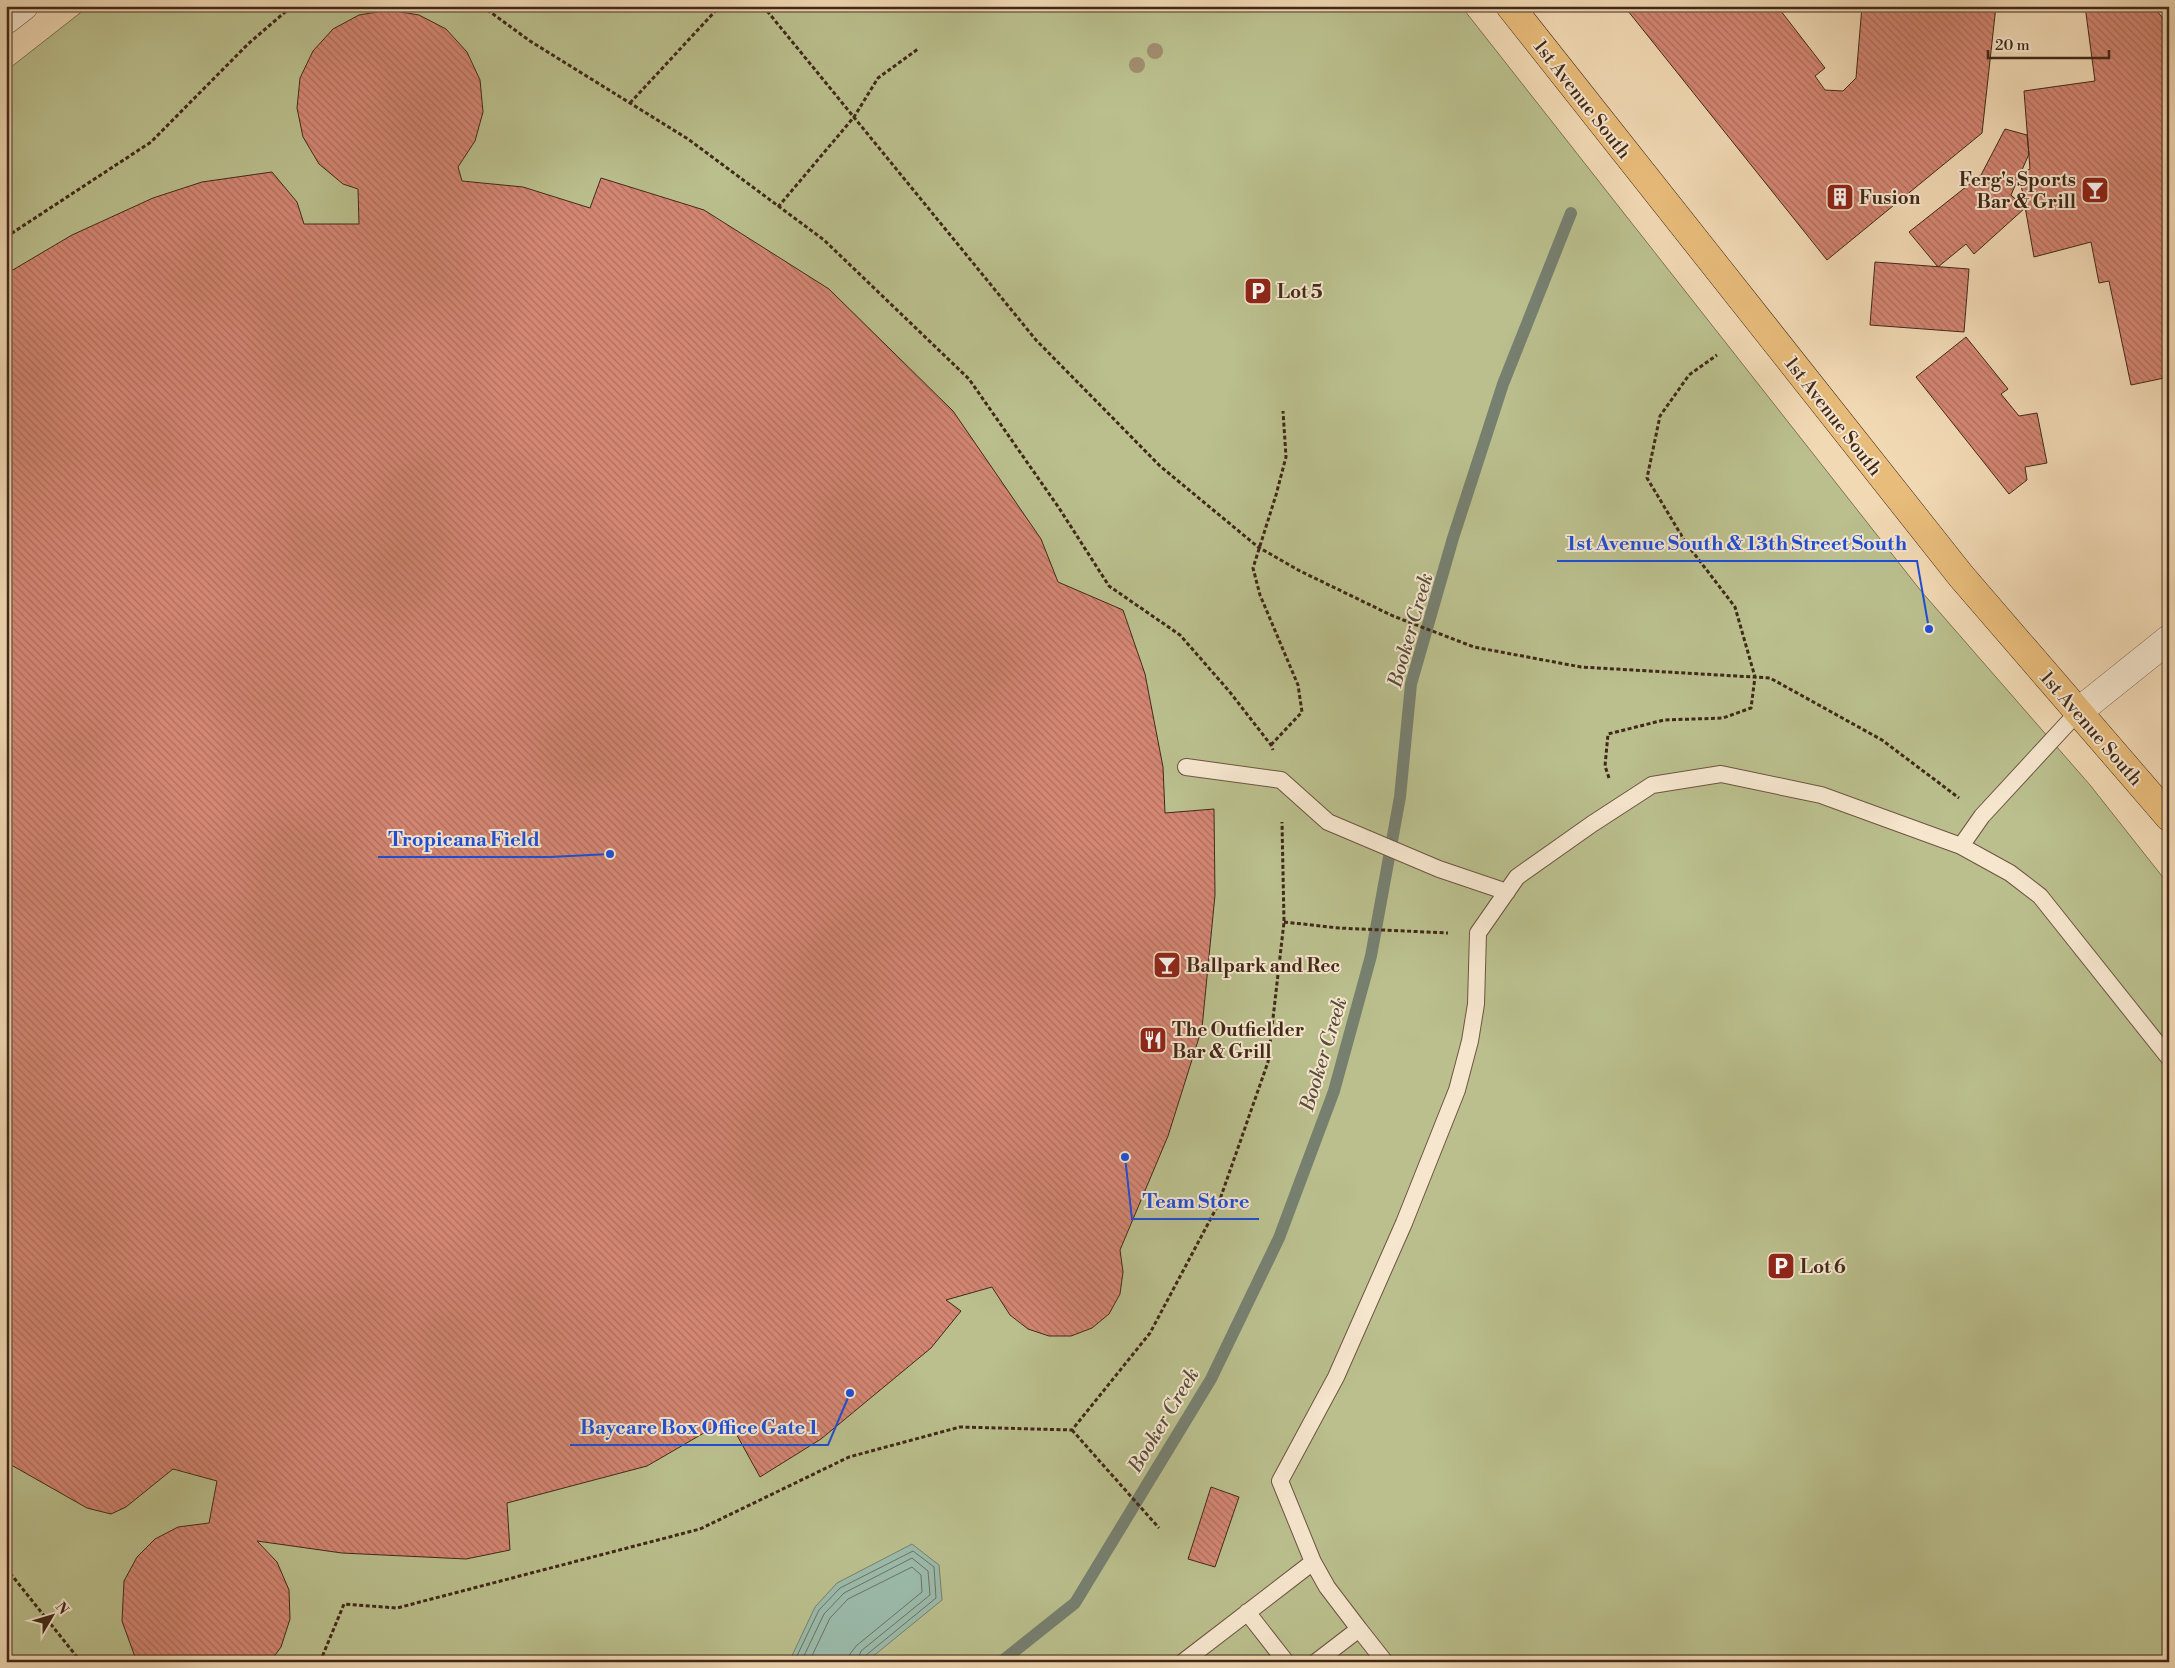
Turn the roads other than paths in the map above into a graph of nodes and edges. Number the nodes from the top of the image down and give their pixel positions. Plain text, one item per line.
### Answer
1 (24, 6) edge
2 (1510, 6) edge
3 (6, 20) edge
4 (2169, 639) edge
5 (2078, 712) junction
6 (1186, 767) dead end
7 (2169, 817) edge
8 (1961, 846) junction
9 (1507, 892) junction
10 (2169, 1058) edge
11 (1313, 1562) junction
12 (1247, 1612) junction
13 (1358, 1629) junction
14 (1183, 1662) edge
15 (1286, 1662) edge
16 (1316, 1662) edge
17 (1385, 1662) edge

1 - 3 street
2 - 5 main road, 1st Avenue South
4 - 5 street
5 - 7 main road, 1st Avenue South
5 - 8 lane
6 - 9 lane
8 - 9 lane
8 - 10 lane
9 - 11 lane
11 - 12 lane
11 - 13 lane
12 - 14 lane
12 - 15 lane
13 - 16 lane
13 - 17 lane

